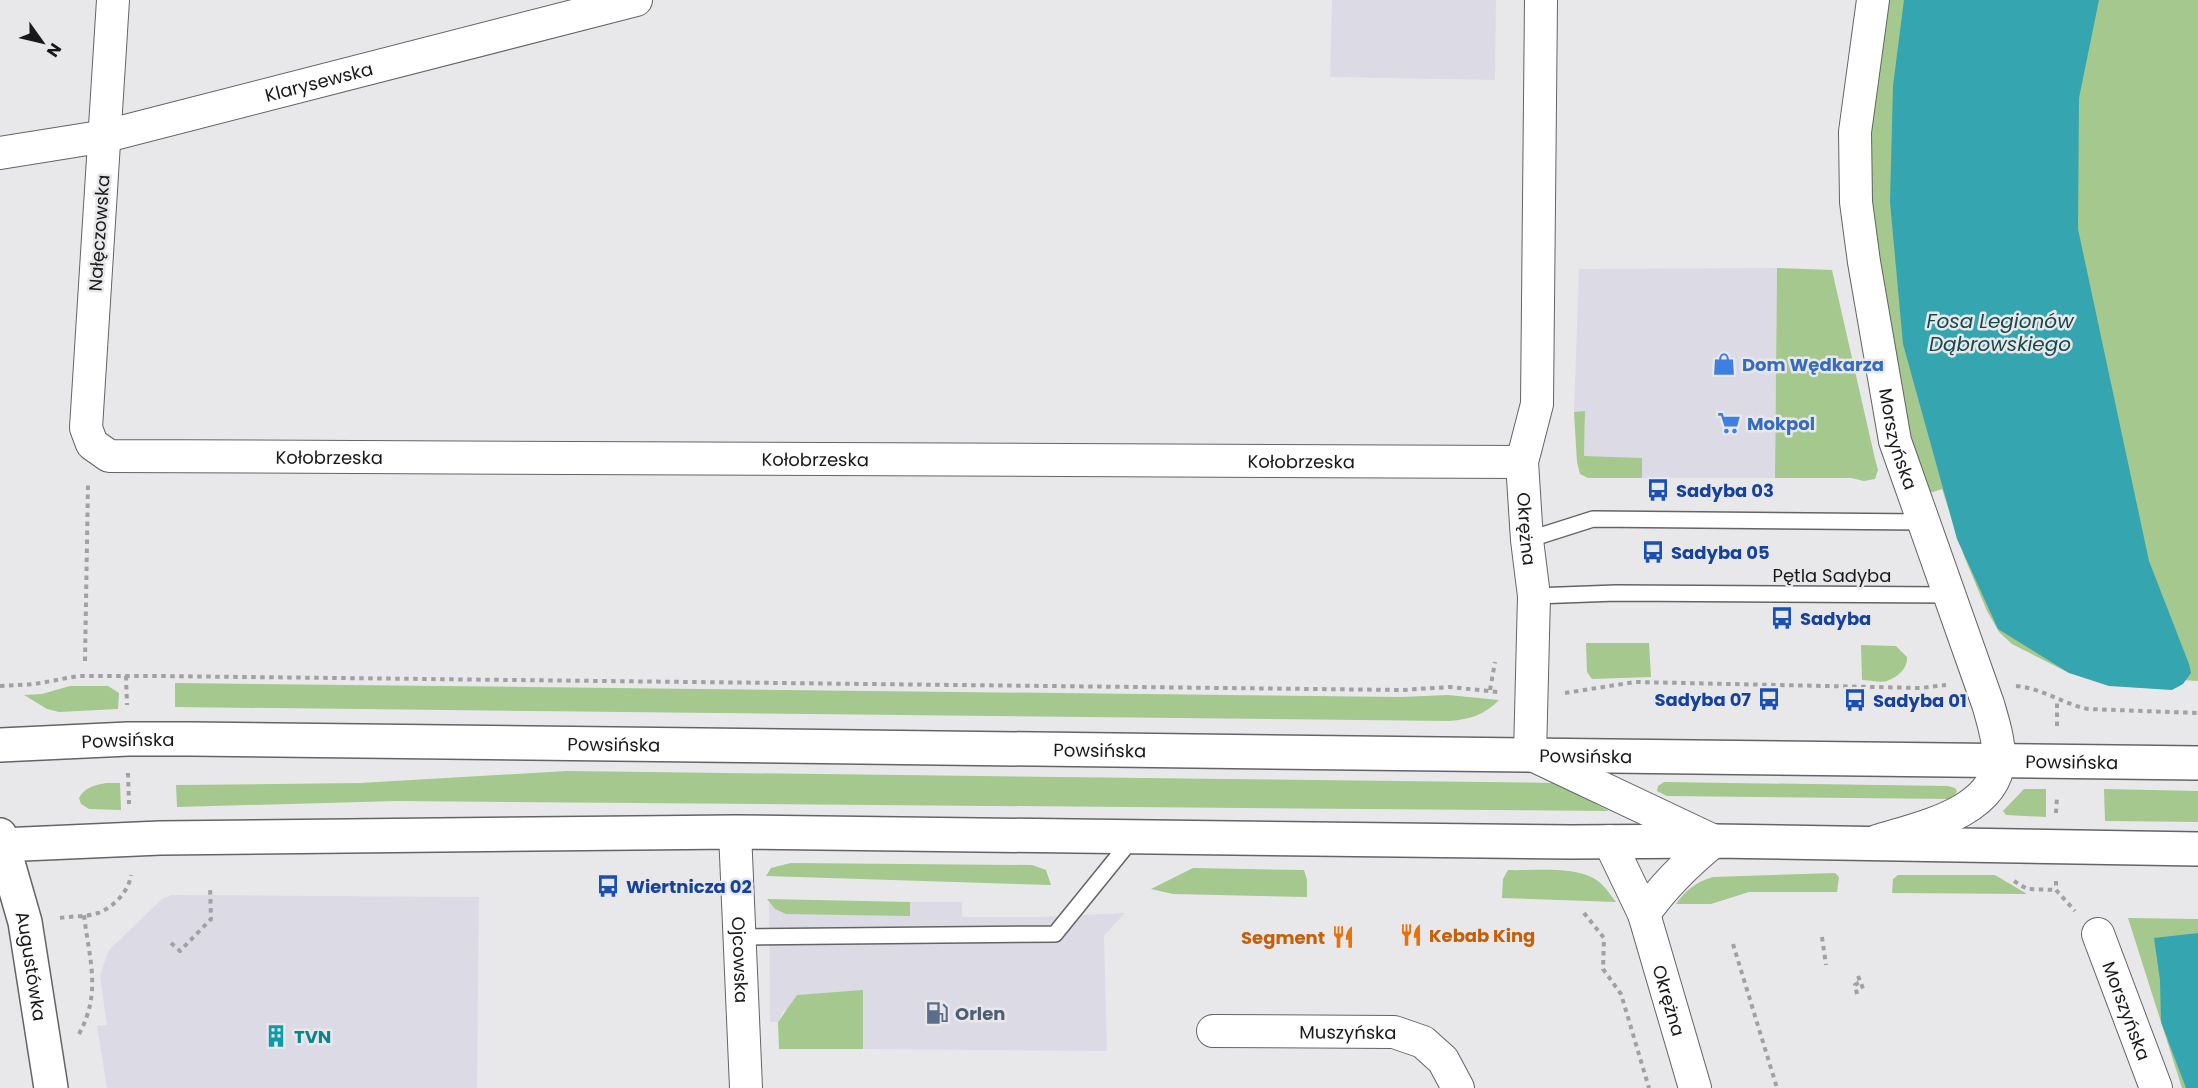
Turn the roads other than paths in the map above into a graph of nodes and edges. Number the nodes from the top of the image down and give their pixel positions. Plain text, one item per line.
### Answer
1 (113, 0) edge
2 (636, 0) edge
3 (1541, 0) edge
4 (1873, 0) edge
5 (106, 136) junction
6 (0, 153) edge
7 (100, 450) joint
8 (1522, 462) junction
9 (1923, 522) junction
10 (1527, 540) junction
11 (1534, 596) junction
12 (1950, 596) junction
13 (0, 745) edge
14 (1530, 754) junction
15 (1999, 759) junction
16 (2198, 763) edge
17 (735, 832) junction
18 (1135, 836) junction
19 (1609, 841) junction
20 (1714, 841) junction
21 (1, 842) edge
22 (1870, 843) junction
23 (2198, 849) edge
24 (1644, 914) junction
25 (2098, 934) road end
26 (740, 937) junction
27 (1213, 1031) dead end
28 (51, 1088) edge
29 (746, 1088) edge
30 (1458, 1088) edge
31 (1695, 1088) edge
32 (2156, 1088) edge

1 - 5 street, Nałęczowska
2 - 5 street, Klarysewska
3 - 8 street, Okrężna
4 - 9 street, Morszyńska
5 - 6 street, Klarysewska
5 - 7 street, Nałęczowska
7 - 8 street, Kołobrzeska
8 - 10 street, Okrężna
9 - 10 lane
9 - 12 street, Morszyńska
10 - 11 street, Okrężna
11 - 12 lane, Pętla Sadyba
11 - 14 street, Okrężna
12 - 15 street, Morszyńska
13 - 14 main road, Powsińska
14 - 15 main road, Powsińska
14 - 20 street
15 - 16 main road, Powsińska
15 - 22 street
17 - 18 main road
17 - 21 main road
17 - 26 street, Ojcowska
18 - 19 main road
18 - 26 lane
19 - 20 main road
19 - 24 street, Okrężna
20 - 22 main road
20 - 24 street
21 - 28 main road, Augustówka
22 - 23 main road
24 - 31 street, Okrężna
25 - 32 street, Morszyńska
26 - 29 street, Ojcowska
27 - 30 street, Muszyńska

